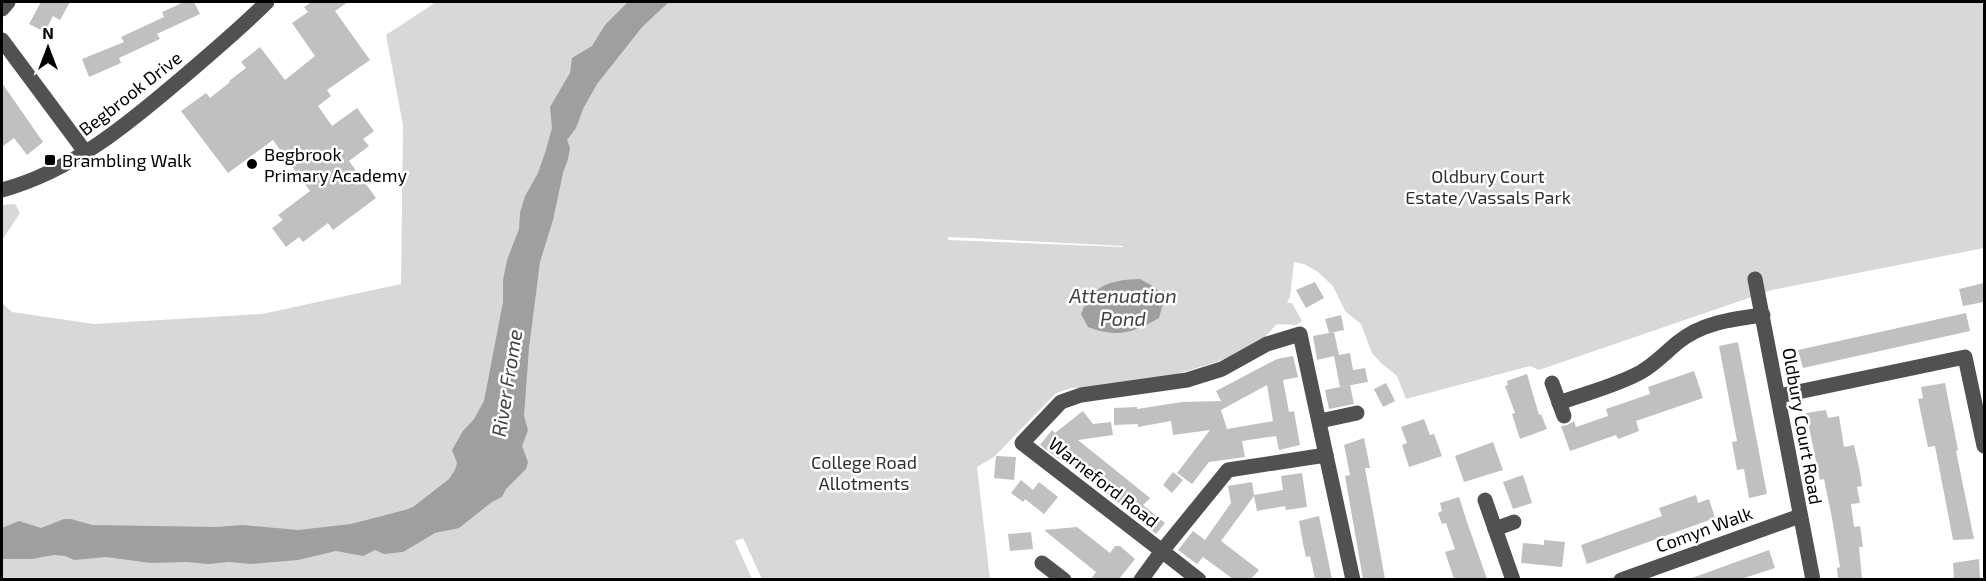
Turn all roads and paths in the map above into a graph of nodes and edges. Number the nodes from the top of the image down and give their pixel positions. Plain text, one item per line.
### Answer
1 (8, 2) edge
2 (267, 2) edge
3 (2, 9) edge
4 (2, 40) edge
5 (86, 153) junction
6 (2, 190) edge
7 (1755, 279) dead end
8 (1763, 315) junction
9 (1552, 383) dead end
10 (1779, 396) junction
11 (1357, 413) dead end
12 (1320, 421) junction
13 (1984, 446) edge
14 (1326, 455) junction
15 (1485, 500) dead end
16 (1800, 516) junction
17 (1514, 522) dead end
18 (1495, 529) junction
19 (1162, 551) junction
20 (1042, 563) dead end
21 (1064, 579) edge
22 (1141, 579) edge
23 (1199, 579) edge
24 (1353, 579) edge
25 (1513, 579) edge
26 (1621, 579) edge
27 (1813, 579) edge

1 - 3 street
2 - 5 street, Begbrook Drive
4 - 5 street
5 - 6 street, Begbrook Drive
7 - 8 street, Oldbury Court Road
8 - 9 street
8 - 10 street, Oldbury Court Road
10 - 13 street
10 - 16 street, Oldbury Court Road
11 - 12 street
12 - 14 street, Warneford Road
12 - 19 street, Warneford Road
14 - 19 street
14 - 24 street, Warneford Road
15 - 18 street
16 - 26 street, Comyn Walk
16 - 27 street, Oldbury Court Road
17 - 18 street
18 - 25 street
19 - 22 street
19 - 23 street
20 - 21 street

